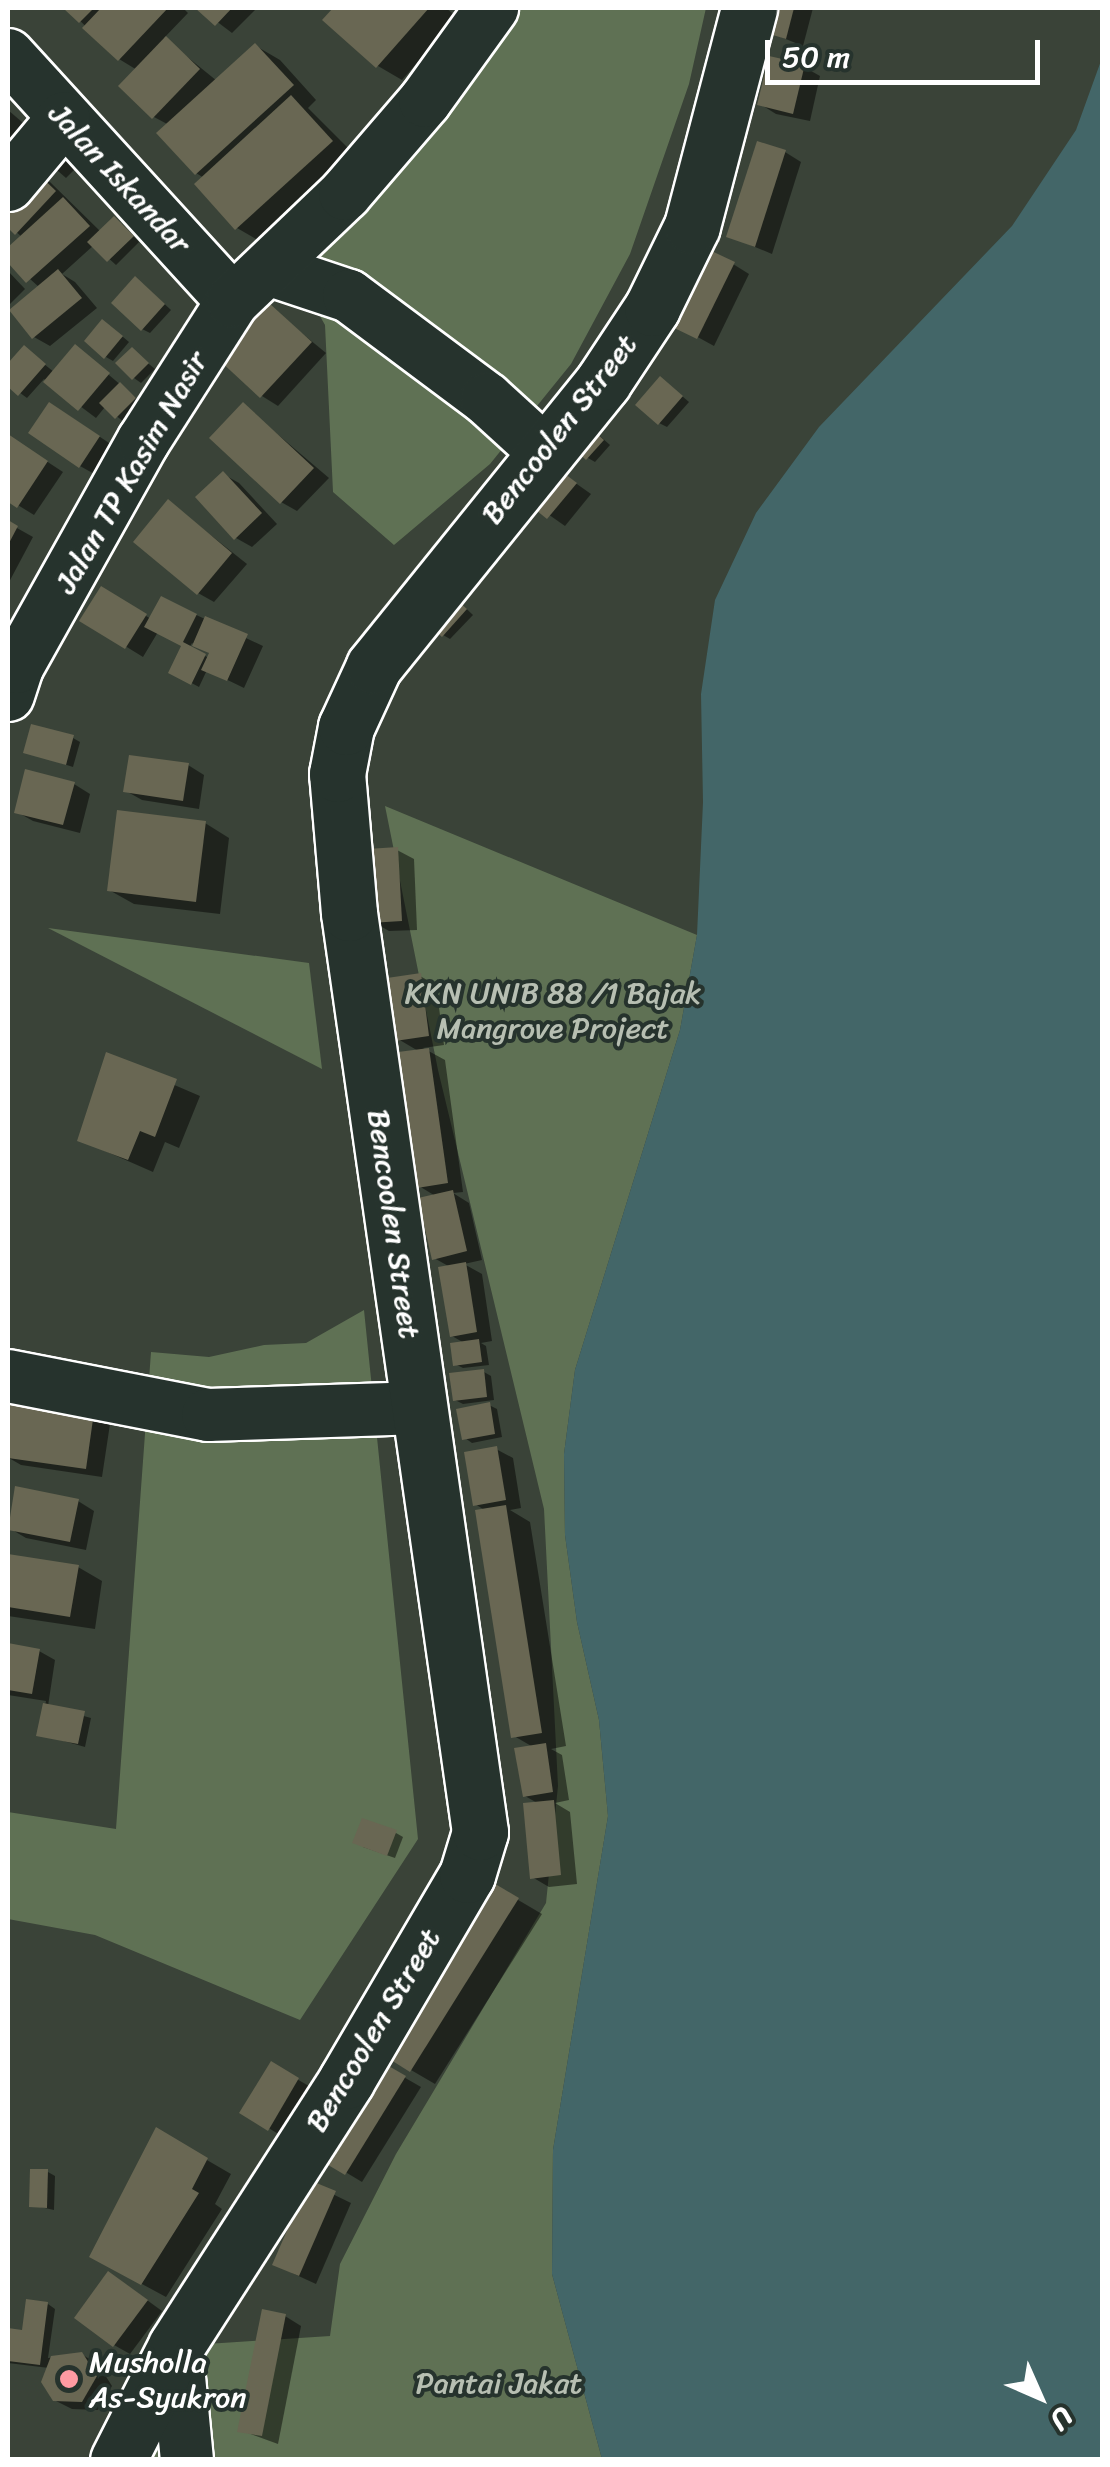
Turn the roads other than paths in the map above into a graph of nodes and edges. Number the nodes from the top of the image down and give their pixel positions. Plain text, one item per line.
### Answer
1 (492, 8) edge
2 (749, 8) edge
3 (8, 55) edge
4 (64, 118) junction
5 (8, 185) edge
6 (251, 285) junction
7 (545, 452) junction
8 (16, 661) edge
9 (8, 1376) edge
10 (421, 1408) junction
11 (176, 2346) junction
12 (118, 2460) edge
13 (187, 2460) edge

1 - 6 street, Jalan TP Kasim Nasir
2 - 7 main road, Bencoolen Street
3 - 4 street, Jalan Iskandar
4 - 5 street
4 - 6 street, Jalan Iskandar
6 - 7 street
6 - 8 street, Jalan TP Kasim Nasir
7 - 10 main road, Bencoolen Street
9 - 10 street
10 - 11 main road, Bencoolen Street
11 - 12 main road, Bencoolen Street
11 - 13 street

